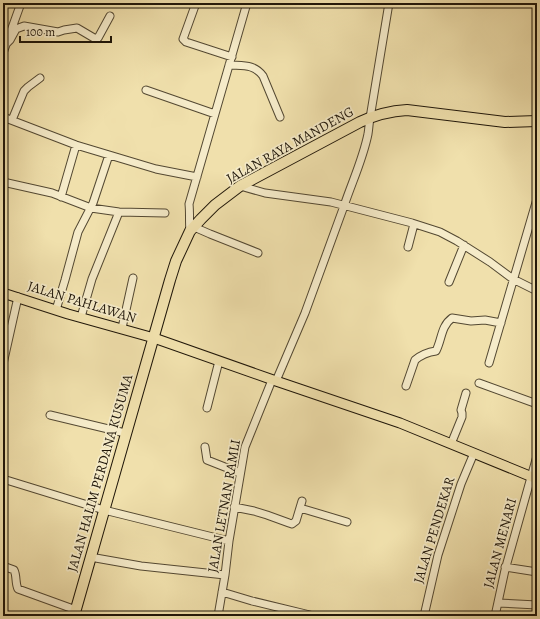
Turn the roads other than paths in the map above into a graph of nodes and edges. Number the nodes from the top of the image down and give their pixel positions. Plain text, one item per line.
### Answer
1 (21, 3) edge
2 (196, 3) edge
3 (247, 3) edge
4 (389, 3) edge
5 (110, 16) dead end
6 (7, 43) junction
7 (3, 53) edge
8 (232, 57) junction
9 (230, 65) junction
10 (40, 78) dead end
11 (146, 90) dead end
12 (215, 114) junction
13 (3, 117) edge
14 (280, 117) dead end
15 (370, 118) junction
16 (12, 120) junction
17 (534, 120) edge
18 (76, 145) junction
19 (109, 155) junction
20 (196, 177) junction
21 (3, 182) edge
22 (240, 186) junction
23 (61, 197) junction
24 (537, 200) edge
25 (344, 206) junction
26 (91, 208) junction
27 (119, 212) junction
28 (165, 214) dead end
29 (414, 224) junction
30 (192, 229) junction
31 (464, 245) junction
32 (408, 247) dead end
33 (258, 253) dead end
34 (133, 278) dead end
35 (513, 279) junction
36 (449, 282) dead end
37 (537, 291) edge
38 (3, 293) edge
39 (18, 297) junction
40 (56, 310) junction
41 (81, 317) junction
42 (501, 323) junction
43 (122, 328) junction
44 (6, 337) edge
45 (154, 338) junction
46 (219, 361) junction
47 (489, 363) dead end
48 (3, 364) edge
49 (274, 380) junction
50 (479, 383) dead end
51 (406, 386) dead end
52 (466, 393) dead end
53 (537, 404) edge
54 (207, 408) dead end
55 (50, 415) dead end
56 (125, 433) junction
57 (452, 444) junction
58 (205, 447) dead end
59 (474, 454) junction
60 (537, 456) edge
61 (240, 473) junction
62 (534, 478) edge
63 (3, 479) edge
64 (302, 501) dead end
65 (234, 507) junction
66 (300, 508) junction
67 (104, 510) junction
68 (347, 522) dead end
69 (229, 541) junction
70 (90, 557) junction
71 (3, 566) edge
72 (505, 567) junction
73 (537, 572) edge
74 (225, 575) junction
75 (222, 592) junction
76 (498, 603) junction
77 (537, 605) edge
78 (75, 613) edge
79 (218, 616) edge
80 (314, 616) edge
81 (424, 616) edge
82 (495, 616) edge

1 - 6 street
2 - 8 street
3 - 8 street
4 - 15 street, JALAN LETNAN RAMLI
5 - 6 street
6 - 7 street
8 - 9 street
9 - 12 street
9 - 14 street
10 - 16 street
11 - 12 street
12 - 20 street
13 - 16 street
15 - 17 highway, JALAN RAYA MANDENG
15 - 22 highway, JALAN RAYA MANDENG
15 - 25 street, JALAN LETNAN RAMLI
16 - 18 street
18 - 19 street
18 - 23 street
19 - 20 street
19 - 26 street
20 - 30 street
21 - 23 street
22 - 25 street
22 - 30 highway, JALAN RAYA MANDENG
23 - 26 street
24 - 35 street
25 - 29 street
25 - 49 street, JALAN LETNAN RAMLI
26 - 27 street
26 - 40 street
27 - 28 street
27 - 41 street
29 - 31 street
29 - 32 street
30 - 33 street
30 - 45 highway, JALAN RAYA MANDENG
31 - 35 street
31 - 36 street
34 - 43 street
35 - 37 street
35 - 42 street
38 - 39 main road, JALAN PAHLAWAN
39 - 40 main road, JALAN PAHLAWAN
39 - 44 street
40 - 41 main road, JALAN PAHLAWAN
41 - 43 main road, JALAN PAHLAWAN
42 - 47 street
42 - 51 street
43 - 45 main road, JALAN PAHLAWAN
44 - 48 street
45 - 46 main road, JALAN PAHLAWAN
45 - 56 highway, JALAN HALIM PERDANA KUSUMA
46 - 49 main road, JALAN PAHLAWAN
46 - 54 street
49 - 57 main road, JALAN PAHLAWAN
49 - 61 street, JALAN LETNAN RAMLI
50 - 53 street
52 - 57 street
55 - 56 street
56 - 67 highway, JALAN HALIM PERDANA KUSUMA
57 - 59 main road, JALAN PAHLAWAN
58 - 61 street
59 - 62 main road, JALAN PAHLAWAN
59 - 81 street, JALAN PENDEKAR
60 - 62 street, JALAN MENARI
61 - 65 street, JALAN LETNAN RAMLI
62 - 72 street, JALAN MENARI
63 - 67 street
64 - 66 street
65 - 66 street
65 - 69 street, JALAN LETNAN RAMLI
66 - 68 street
67 - 69 street
67 - 70 highway, JALAN HALIM PERDANA KUSUMA
69 - 74 street, JALAN LETNAN RAMLI
70 - 74 street
70 - 78 highway, JALAN HALIM PERDANA KUSUMA
71 - 78 street
72 - 73 street
72 - 76 street, JALAN MENARI
74 - 75 street, JALAN LETNAN RAMLI
75 - 79 street, JALAN LETNAN RAMLI
75 - 80 street
76 - 77 street
76 - 82 street, JALAN MENARI

